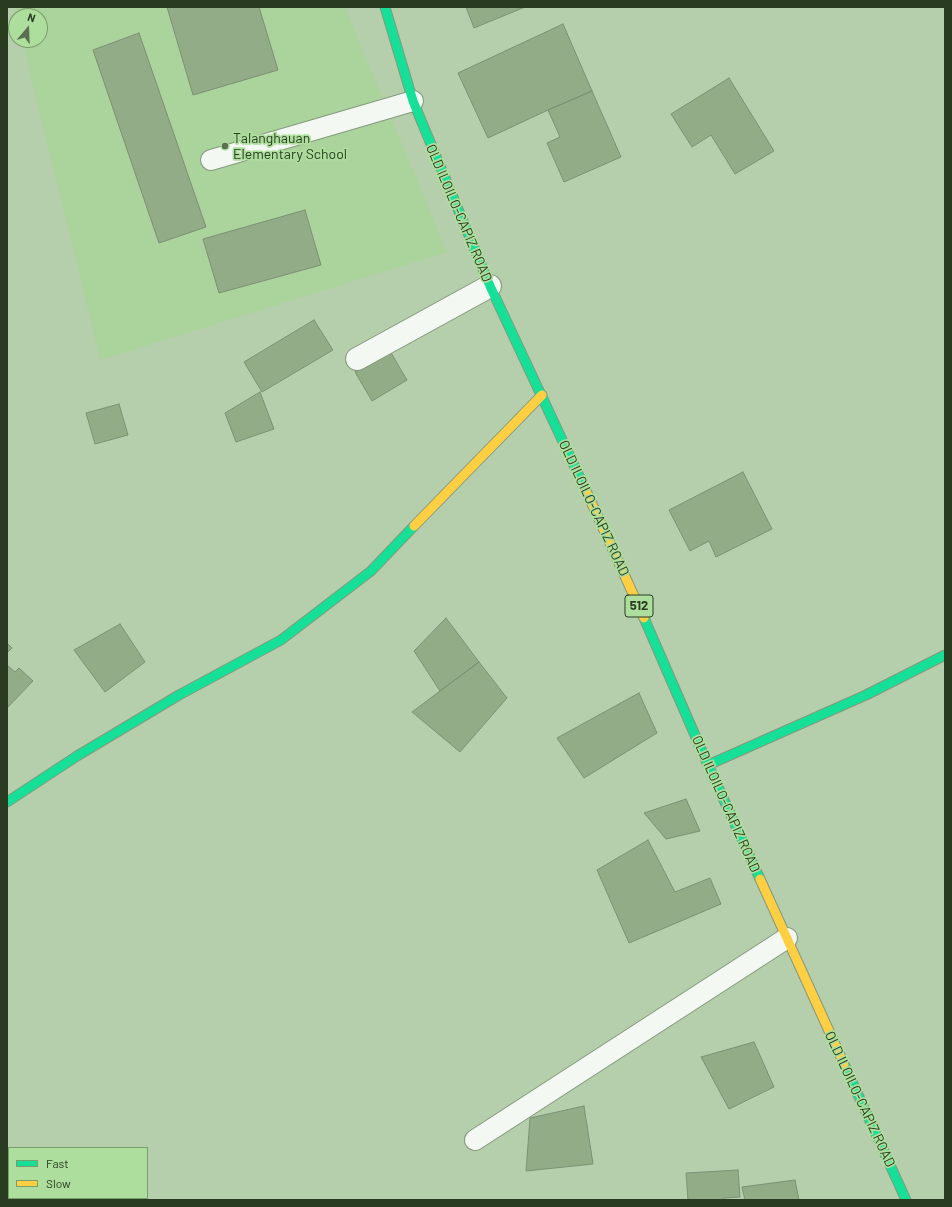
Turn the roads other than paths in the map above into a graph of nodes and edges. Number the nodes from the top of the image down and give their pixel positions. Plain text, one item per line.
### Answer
1 (385, 7) edge
2 (413, 101) junction
3 (211, 160) dead end
4 (490, 286) junction
5 (357, 359) dead end
6 (542, 395) junction
7 (945, 655) edge
8 (708, 764) junction
9 (7, 802) edge
10 (786, 938) junction
11 (475, 1140) dead end
12 (906, 1200) edge

1 - 2 main road, OLD ILOILO-CAPIZ ROAD / 512
2 - 3 lane
2 - 4 main road, OLD ILOILO-CAPIZ ROAD / 512
4 - 5 street
4 - 6 main road, OLD ILOILO-CAPIZ ROAD / 512
6 - 8 main road, OLD ILOILO-CAPIZ ROAD / 512
6 - 9 main road
7 - 8 main road
8 - 10 main road, OLD ILOILO-CAPIZ ROAD / 512
10 - 11 lane
10 - 12 main road, OLD ILOILO-CAPIZ ROAD / 512

